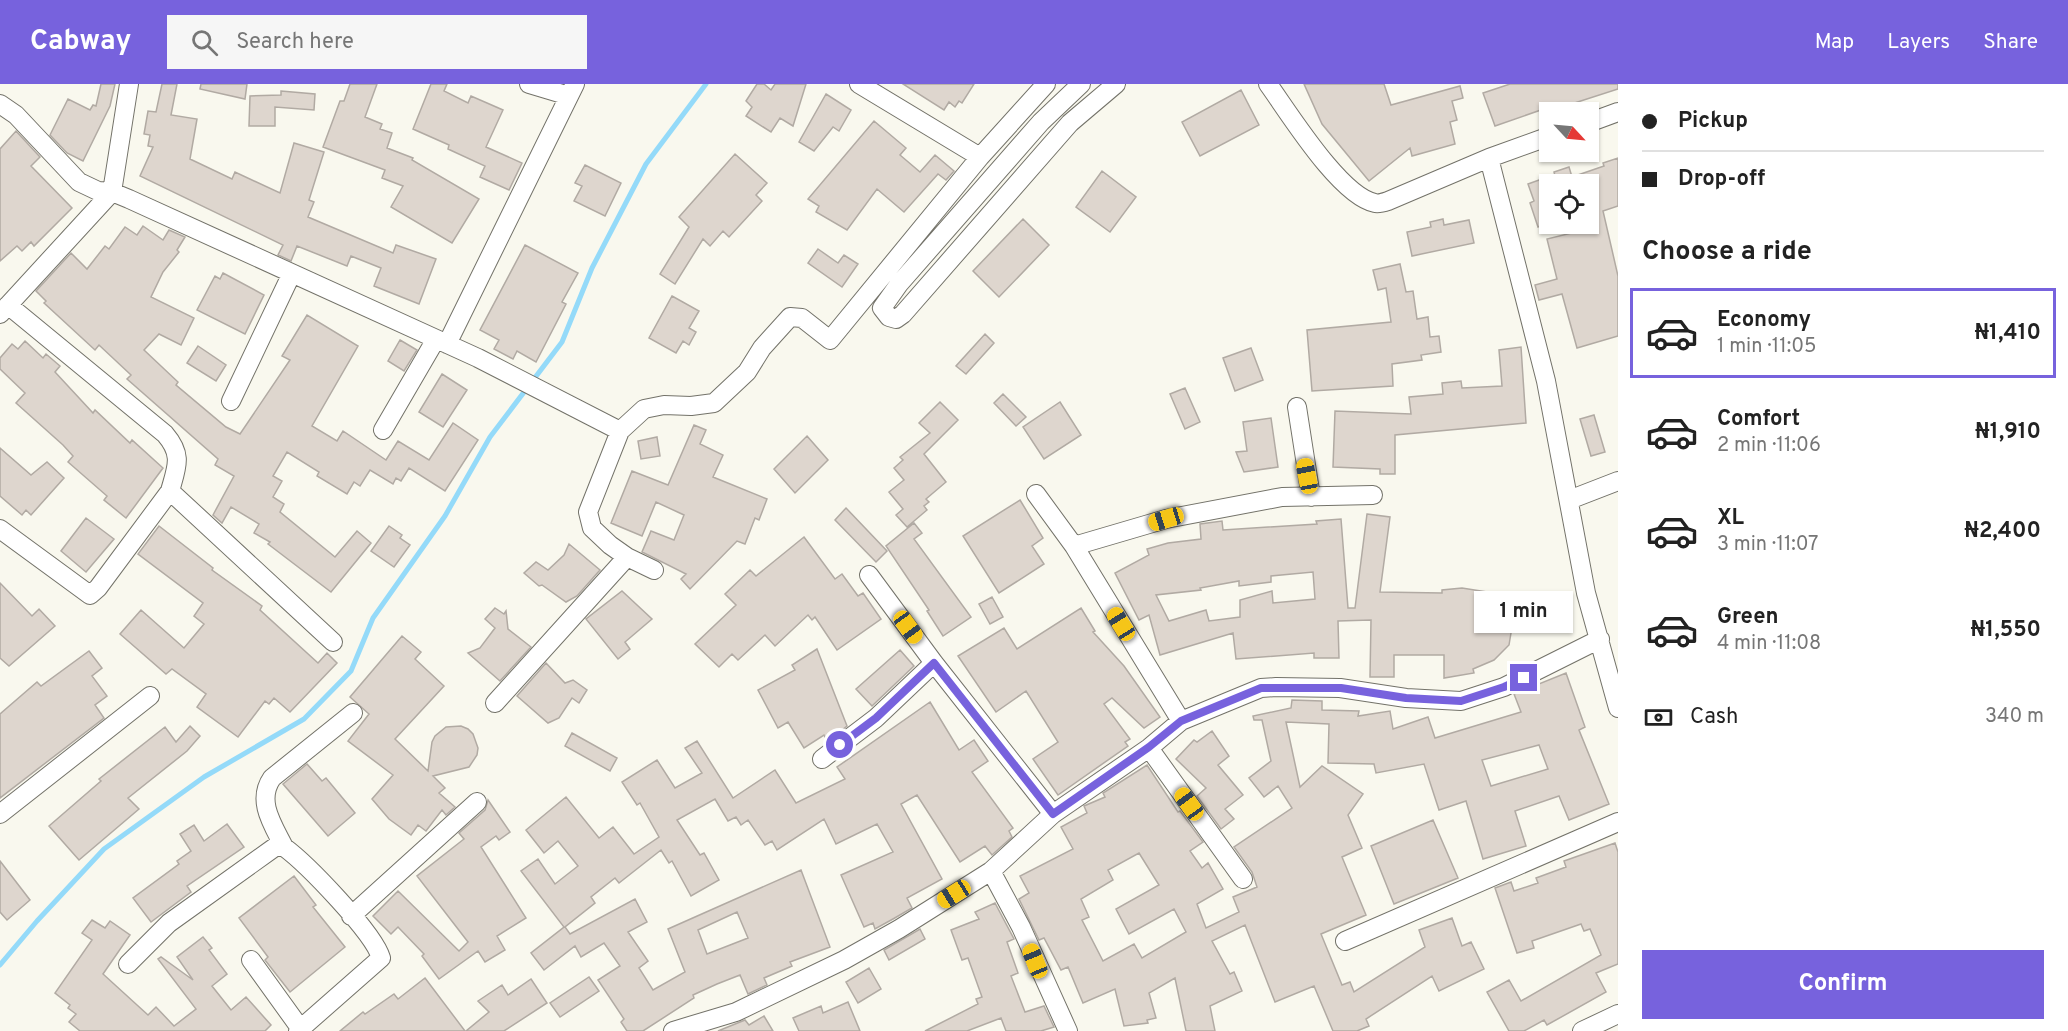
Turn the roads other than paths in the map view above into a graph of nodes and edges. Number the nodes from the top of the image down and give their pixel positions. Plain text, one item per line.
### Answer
1 (129, 84) edge
2 (529, 84) edge
3 (859, 84) edge
4 (1046, 84) edge
5 (1081, 84) edge
6 (1116, 84) edge
7 (1268, 84) edge
8 (572, 90) edge
9 (0, 104) edge
10 (1618, 112) edge
11 (1599, 119) edge
12 (1539, 140) edge
13 (980, 157) junction
14 (1489, 158) junction
15 (112, 192) junction
16 (291, 275) junction
17 (4, 310) edge
18 (442, 342) junction
19 (231, 401) dead end
20 (1296, 407) dead end
21 (383, 430) dead end
22 (620, 431) junction
23 (1618, 481) edge
24 (170, 491) junction
25 (1036, 494) dead end
26 (1373, 495) dead end
27 (1311, 496) junction
28 (1569, 500) junction
29 (0, 529) edge
30 (1074, 546) junction
31 (627, 557) junction
32 (654, 570) dead end
33 (869, 574) dead end
34 (1600, 639) junction
35 (333, 642) dead end
36 (934, 663) junction
37 (150, 696) dead end
38 (495, 703) dead end
39 (1618, 708) edge
40 (353, 713) dead end
41 (1181, 721) junction
42 (1149, 747) junction
43 (822, 759) dead end
44 (477, 802) dead end
45 (0, 814) edge
46 (1053, 814) junction
47 (1618, 822) edge
48 (284, 847) junction
49 (991, 871) junction
50 (1244, 879) dead end
51 (351, 916) junction
52 (1346, 941) dead end
53 (251, 960) dead end
54 (128, 964) dead end
55 (1618, 1014) edge
56 (299, 1029) edge
57 (673, 1031) edge
58 (1068, 1031) edge
59 (1582, 1031) edge

1 - 15 street
2 - 8 street
3 - 13 street
4 - 13 street
5 - 6 street
7 - 14 street
8 - 18 street
9 - 15 street
10 - 11 street
12 - 14 street
13 - 22 street
14 - 28 street
15 - 16 street
15 - 17 street
16 - 18 street
16 - 19 street
17 - 24 street
18 - 21 street
18 - 22 street
20 - 27 street
22 - 31 street
23 - 28 street
24 - 29 street
24 - 35 street
25 - 30 street
26 - 27 street
27 - 30 street
28 - 34 street
30 - 41 street
31 - 32 street
31 - 38 street
33 - 36 street
34 - 39 street
34 - 41 street
36 - 43 street
36 - 46 street
37 - 45 street
40 - 48 street
41 - 42 street
42 - 46 street
42 - 50 street
44 - 51 street
46 - 49 street
47 - 52 street
48 - 51 street
48 - 54 street
49 - 57 street
49 - 58 street
51 - 56 street
53 - 56 street
55 - 59 street

